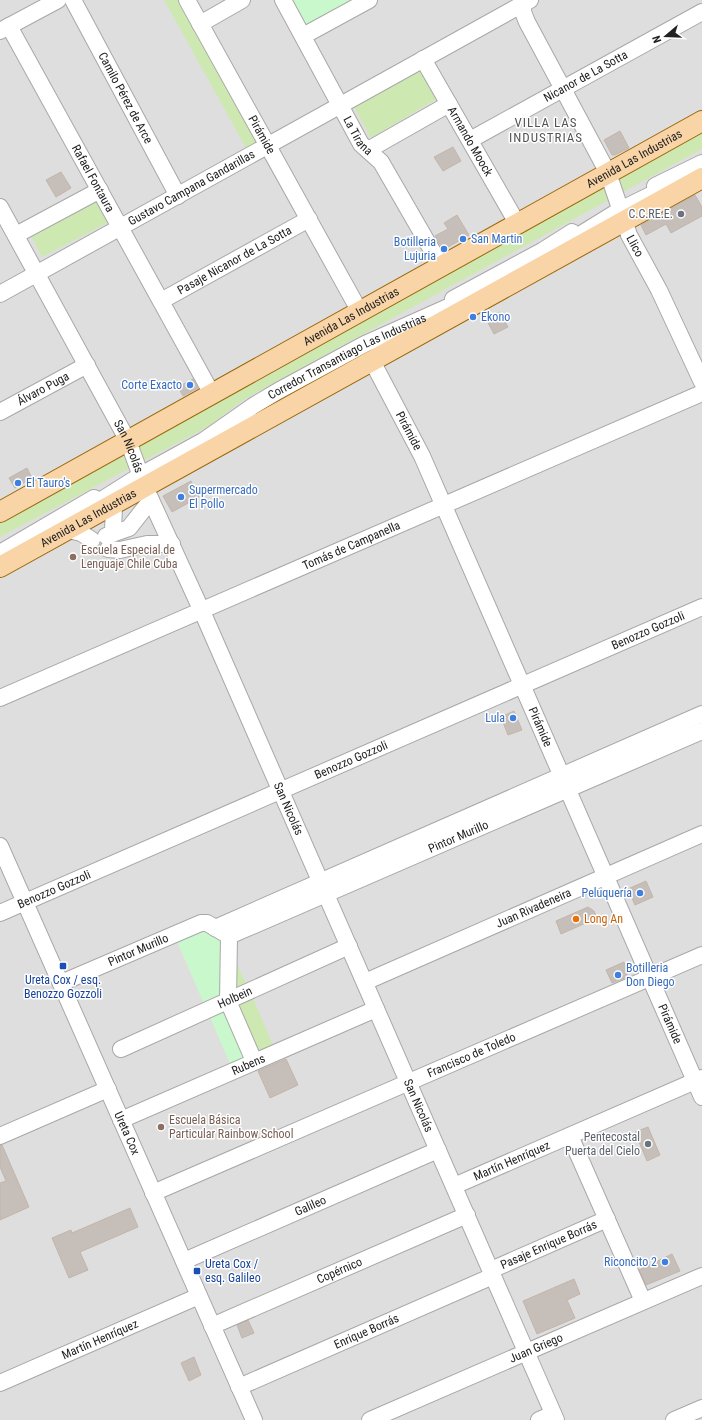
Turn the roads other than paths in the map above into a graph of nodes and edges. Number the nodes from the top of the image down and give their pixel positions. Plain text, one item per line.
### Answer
1 (58, 0) edge
2 (73, 0) edge
3 (186, 0) edge
4 (242, 0) edge
5 (283, 0) edge
6 (525, 1) edge
7 (362, 2) edge
8 (702, 12) edge
9 (200, 24) junction
10 (5, 29) edge
11 (303, 36) junction
12 (423, 59) junction
13 (563, 88) junction
14 (448, 104) junction
15 (341, 105) junction
16 (702, 121) edge
17 (470, 140) junction
18 (268, 146) junction
19 (368, 150) junction
20 (702, 162) edge
21 (702, 168) edge
22 (608, 173) junction
23 (702, 178) edge
24 (100, 190) junction
25 (178, 196) junction
26 (0, 207) edge
27 (621, 212) junction
28 (308, 219) junction
29 (517, 223) junction
30 (121, 228) junction
31 (16, 236) junction
32 (441, 266) junction
33 (36, 273) junction
34 (0, 294) edge
35 (161, 301) junction
36 (360, 312) junction
37 (372, 361) junction
38 (87, 365) junction
39 (702, 382) edge
40 (702, 393) edge
41 (212, 394) junction
42 (0, 412) edge
43 (128, 441) junction
44 (144, 483) junction
45 (114, 505) junction
46 (444, 506) junction
47 (0, 512) edge
48 (129, 528) junction
49 (69, 530) junction
50 (105, 539) junction
51 (172, 544) junction
52 (137, 546) junction
53 (0, 553) edge
54 (0, 559) edge
55 (0, 568) edge
56 (702, 607) edge
57 (202, 610) junction
58 (522, 686) junction
59 (0, 698) edge
60 (702, 714) edge
61 (702, 731) edge
62 (564, 783) junction
63 (281, 791) junction
64 (702, 834) edge
65 (0, 846) edge
66 (605, 876) junction
67 (323, 887) junction
68 (25, 902) junction
69 (0, 913) edge
70 (222, 932) junction
71 (349, 946) junction
72 (702, 955) edge
73 (650, 977) junction
74 (364, 982) junction
75 (61, 983) junction
76 (228, 998) junction
77 (378, 1013) junction
78 (119, 1045) dead end
79 (254, 1061) junction
80 (698, 1079) edge
81 (408, 1082) junction
82 (108, 1089) junction
83 (702, 1097) edge
84 (123, 1124) junction
85 (0, 1136) edge
86 (570, 1136) junction
87 (438, 1150) junction
88 (454, 1186) junction
89 (153, 1193) junction
90 (467, 1215) junction
91 (607, 1219) junction
92 (184, 1261) junction
93 (702, 1276) edge
94 (493, 1277) junction
95 (199, 1296) junction
96 (643, 1301) junction
97 (212, 1326) junction
98 (526, 1352) junction
99 (0, 1383) edge
100 (241, 1390) junction
101 (702, 1408) edge
102 (550, 1418) edge
103 (254, 1420) edge
104 (370, 1420) edge
105 (674, 1420) edge

1 - 10 street
2 - 25 street, Camilo Pérez de Arce
3 - 9 street, Pirámide
4 - 9 street
5 - 11 street, La Tirana
6 - 12 street, Gustavo Campana Gandarillas
6 - 13 street, Llico
7 - 11 street
8 - 13 street, Nicanor de La Sotta
9 - 18 street, Pirámide
10 - 24 street, Rafael Fontaura
11 - 15 street, La Tirana
12 - 14 street, Armando Moock
12 - 15 street, Gustavo Campana Gandarillas
13 - 17 street, Nicanor de La Sotta
13 - 22 street, Llico
14 - 17 street, Armando Moock
14 - 19 street
15 - 18 street, Gustavo Campana Gandarillas
15 - 19 street, La Tirana
16 - 22 main road, Avenida Las Industrias
17 - 29 street, Armando Moock
18 - 25 street, Gustavo Campana Gandarillas
18 - 28 street, Pirámide
19 - 32 street, La Tirana
20 - 27 street, Corredor Transantiago Las Industrias
21 - 27 street, Corredor Transantiago Las Industrias
22 - 27 street, Llico
22 - 29 main road, Avenida Las Industrias
23 - 27 main road, Avenida Las Industrias
24 - 30 street, Rafael Fontaura
24 - 31 street
25 - 30 street, Gustavo Campana Gandarillas
26 - 31 street, San Nicolás
27 - 37 main road, Avenida Las Industrias
27 - 39 street, Llico
27 - 44 street, Corredor Transantiago Las Industrias
28 - 35 street, Pasaje Nicanor de La Sotta
28 - 36 street, Pirámide
29 - 32 main road, Avenida Las Industrias
30 - 33 street, Gustavo Campana Gandarillas
30 - 35 street, Rafael Fontaura
31 - 33 street, San Nicolás
32 - 36 main road, Avenida Las Industrias
33 - 34 street, Gustavo Campana Gandarillas
33 - 38 street, San Nicolás
35 - 41 street, Rafael Fontaura
36 - 41 main road, Avenida Las Industrias
37 - 44 main road, Avenida Las Industrias
37 - 46 street, Pirámide
38 - 42 street, Álvaro Puga
38 - 43 street, San Nicolás
40 - 46 street, Tomás de Campanella
41 - 43 main road, Avenida Las Industrias
43 - 44 street, San Nicolás
43 - 47 main road, Avenida Las Industrias
44 - 45 main road, Avenida Las Industrias
44 - 48 street
44 - 51 street, San Nicolás
44 - 53 street, Corredor Transantiago Las Industrias
44 - 54 street, Corredor Transantiago Las Industrias
45 - 49 main road, Avenida Las Industrias
45 - 50 street
46 - 57 street, Tomás de Campanella
46 - 58 street, Pirámide
48 - 50 street
48 - 52 street
49 - 50 street
49 - 55 main road, Avenida Las Industrias
50 - 52 street
51 - 52 street
51 - 57 street, San Nicolás
56 - 58 street, Benozzo Gozzoli
57 - 59 street, Tomás de Campanella
57 - 63 street, San Nicolás
58 - 62 street, Pirámide
58 - 63 street, Benozzo Gozzoli
60 - 62 street, Pintor Murillo
61 - 62 street, Pintor Murillo
62 - 66 street, Pirámide
62 - 67 street, Pintor Murillo
63 - 67 street, San Nicolás
63 - 68 street, Benozzo Gozzoli
64 - 66 street, Juan Rivadeneira
65 - 68 street, Ureta Cox
66 - 73 street, Pirámide
66 - 74 street, Juan Rivadeneira
67 - 70 street, Pintor Murillo
67 - 71 street, San Nicolás
68 - 69 street, Benozzo Gozzoli
68 - 75 street, Ureta Cox
70 - 75 street, Pintor Murillo
70 - 76 street
71 - 74 street, San Nicolás
71 - 76 street, Holbein
72 - 73 street, Francisco de Toledo
73 - 80 street, Pirámide
73 - 81 street, Francisco de Toledo
74 - 77 street, San Nicolás
75 - 82 street, Ureta Cox
76 - 78 street, Holbein
76 - 79 street
77 - 79 street, Rubens
77 - 81 street, San Nicolás
77 - 84 street, Rubens
79 - 84 street, Rubens
80 - 83 street, Pirámide
80 - 86 street, Martín Henríquez
81 - 87 street, San Nicolás
81 - 89 street, Francisco de Toledo
82 - 84 street, Ureta Cox
82 - 85 street
84 - 89 street, Ureta Cox
86 - 88 street, Martín Henríquez
86 - 91 street
87 - 88 street, San Nicolás
87 - 92 street, Galileo
88 - 90 street, San Nicolás
89 - 92 street, Ureta Cox
90 - 94 street, San Nicolás
90 - 97 street, Copérnico
91 - 94 street, Pasaje Enrique Borrás
91 - 96 street
92 - 95 street, Ureta Cox
93 - 96 street, Juan Griego
94 - 98 street, San Nicolás
94 - 100 street, Enrique Borrás
95 - 97 street, Ureta Cox
95 - 99 street, Martín Henríquez
96 - 98 street, Juan Griego
97 - 100 street, Ureta Cox
98 - 102 street, San Nicolás
98 - 104 street, Juan Griego
100 - 103 street, Ureta Cox
101 - 105 street

